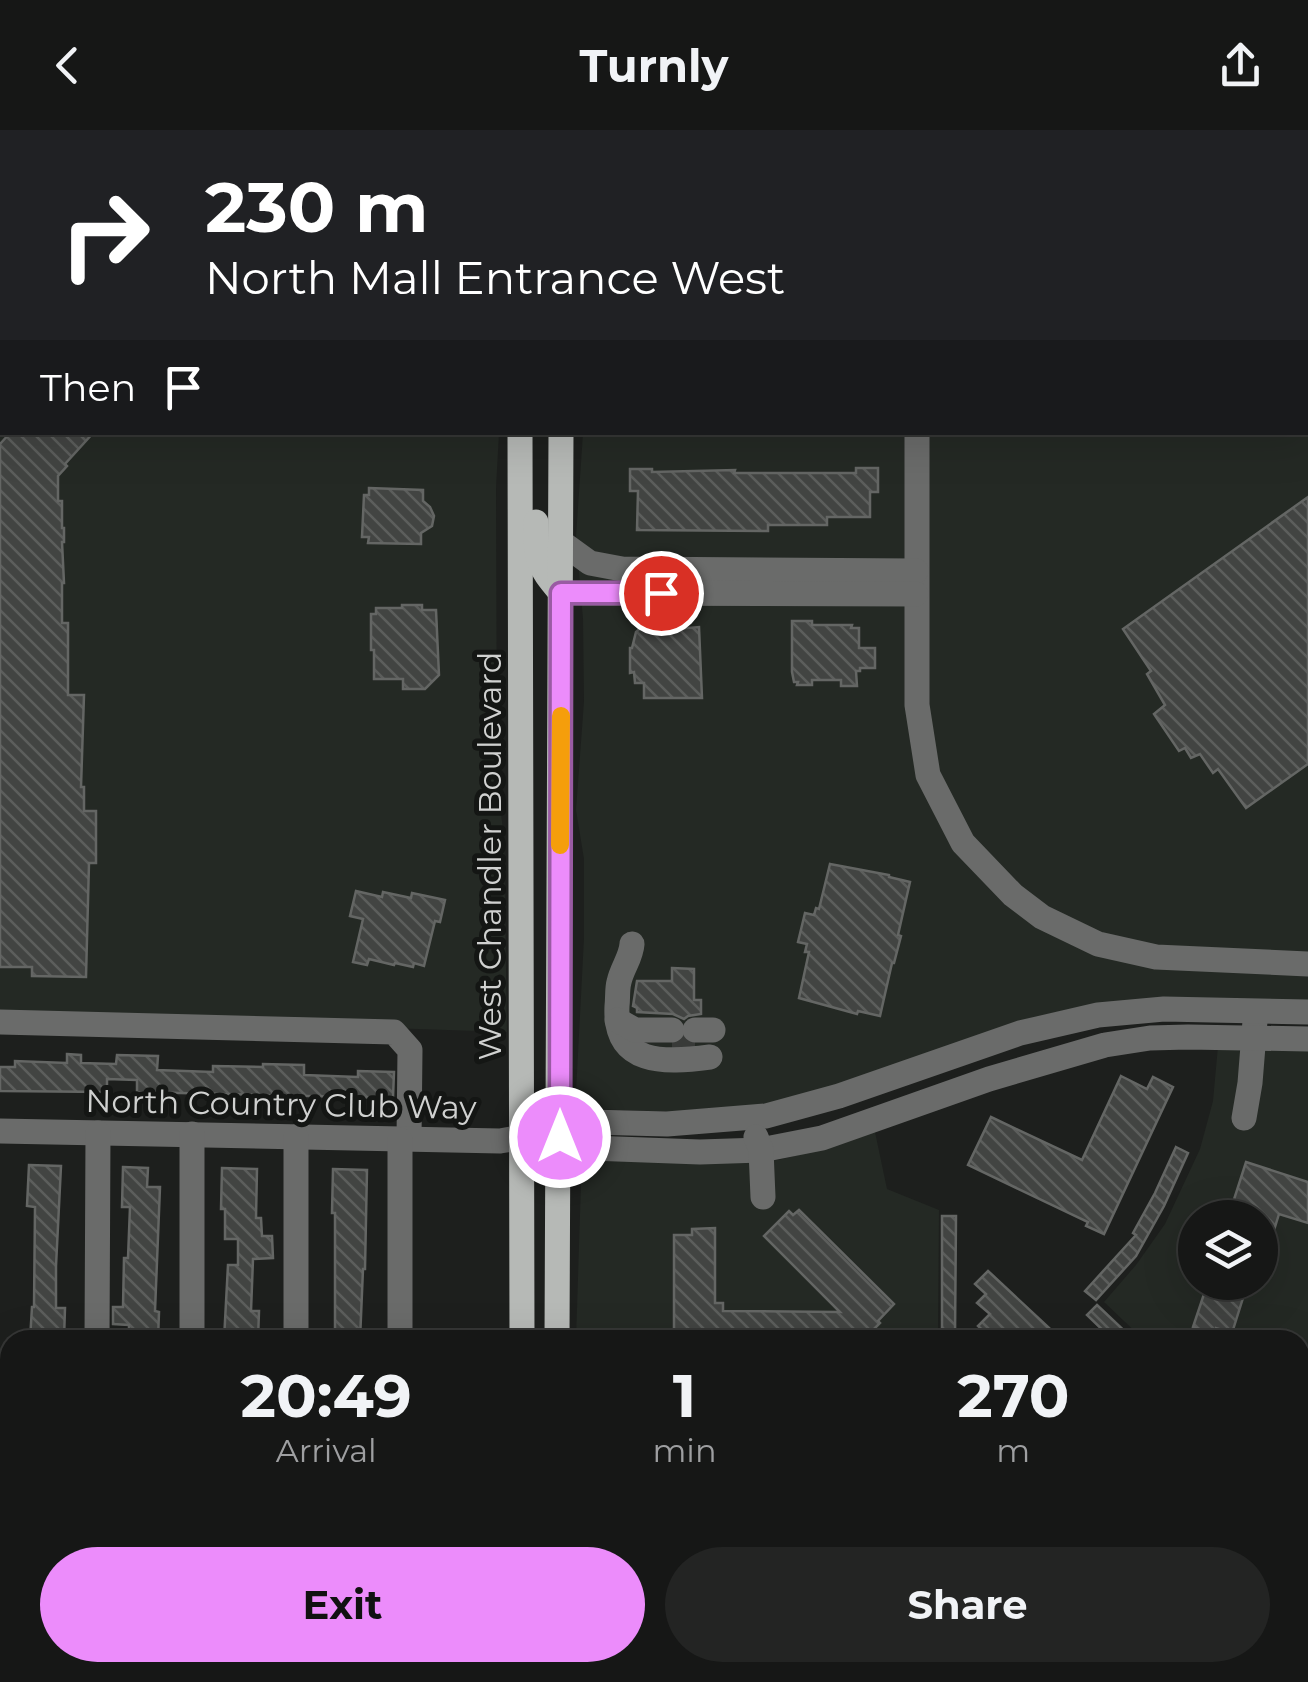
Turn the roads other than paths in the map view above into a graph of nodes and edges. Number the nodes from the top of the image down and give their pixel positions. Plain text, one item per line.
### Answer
1 (520, 435) edge
2 (561, 435) edge
3 (917, 435) edge
4 (520, 460) junction
5 (561, 542) junction
6 (519, 575) junction
7 (916, 582) junction
8 (561, 593) junction
9 (561, 705) junction
10 (632, 944) dead end
11 (1308, 964) edge
12 (1255, 1011) junction
13 (1308, 1012) edge
14 (0, 1022) edge
15 (620, 1031) junction
16 (1188, 1037) junction
17 (1254, 1038) junction
18 (1308, 1039) edge
19 (1187, 1065) dead end
20 (749, 1118) junction
21 (1244, 1118) dead end
22 (0, 1132) edge
23 (98, 1133) junction
24 (192, 1134) junction
25 (296, 1137) junction
26 (522, 1137) junction
27 (560, 1137) junction
28 (404, 1140) junction
29 (761, 1150) junction
30 (763, 1197) dead end
31 (97, 1330) edge
32 (192, 1330) edge
33 (296, 1330) edge
34 (400, 1330) edge
35 (522, 1330) edge
36 (557, 1330) edge

1 - 4 main road, West Chandler Boulevard
2 - 5 main road
3 - 7 street
4 - 6 main road, West Chandler Boulevard
4 - 8 main road
5 - 7 street
5 - 8 main road
6 - 9 main road
6 - 26 main road, West Chandler Boulevard
7 - 8 street
7 - 11 street
8 - 9 main road
9 - 27 main road
10 - 15 street
12 - 13 street
12 - 17 street
12 - 20 street
14 - 28 street
15 - 15 street
16 - 17 street
16 - 19 street
16 - 29 street
17 - 18 street
17 - 21 street
20 - 27 street
20 - 29 street
22 - 23 street, North Country Club Way
23 - 24 street, North Country Club Way
23 - 31 street
24 - 25 street, North Country Club Way
24 - 32 street
25 - 28 street, North Country Club Way
25 - 33 street
26 - 27 street, North Country Club Way
26 - 28 street, North Country Club Way
26 - 35 main road, West Chandler Boulevard
27 - 29 street
27 - 36 main road
28 - 34 street
29 - 30 street

